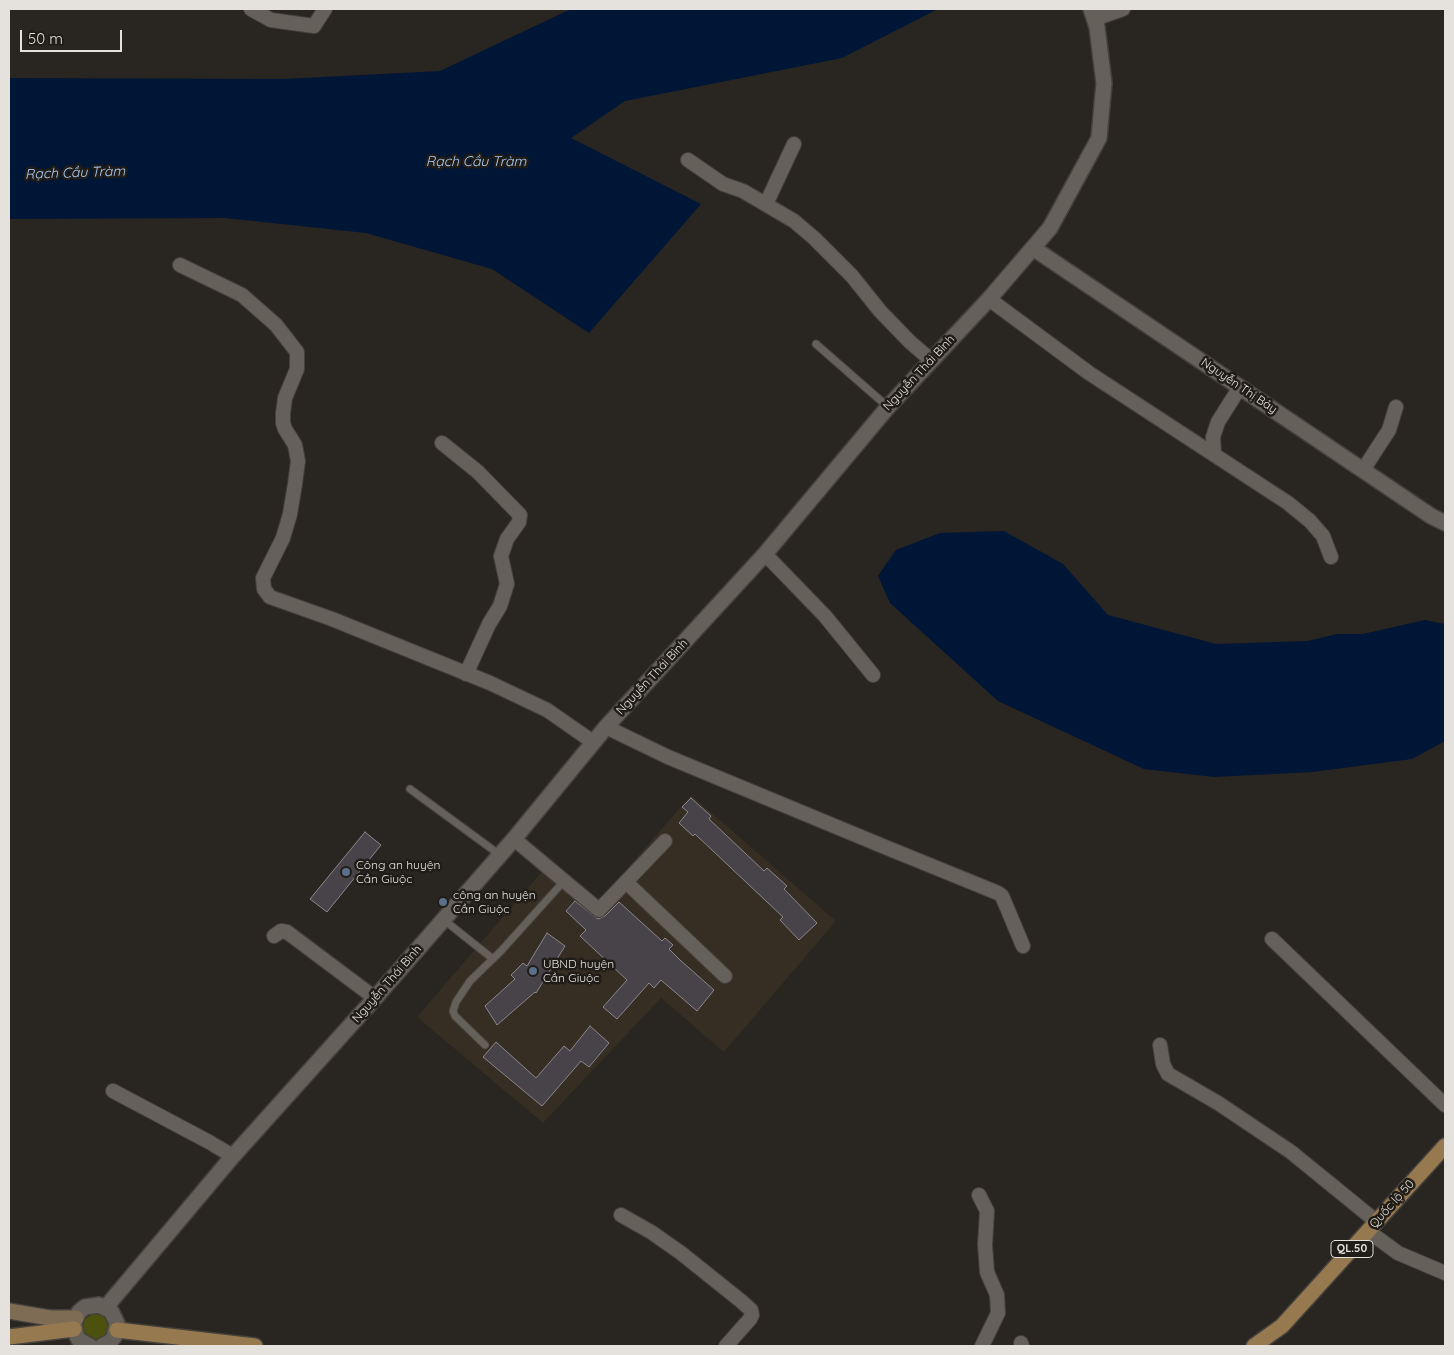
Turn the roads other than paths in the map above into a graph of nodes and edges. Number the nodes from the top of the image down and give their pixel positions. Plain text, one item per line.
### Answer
1 (251, 9) edge
2 (325, 9) edge
3 (1123, 9) edge
4 (1093, 14) edge
5 (794, 144) dead end
6 (688, 160) dead end
7 (766, 204) junction
8 (1033, 248) junction
9 (180, 265) dead end
10 (989, 299) junction
11 (816, 344) dead end
12 (931, 360) junction
13 (1240, 387) junction
14 (888, 407) junction
15 (1396, 407) dead end
16 (442, 443) dead end
17 (1214, 454) junction
18 (1364, 470) junction
19 (1445, 523) edge
20 (765, 554) junction
21 (1331, 557) dead end
22 (466, 674) junction
23 (873, 675) dead end
24 (606, 727) junction
25 (592, 742) junction
26 (410, 789) dead end
27 (514, 839) junction
28 (665, 842) dead end
29 (500, 855) junction
30 (564, 880) junction
31 (626, 882) junction
32 (443, 920) junction
33 (274, 936) dead end
34 (1272, 940) dead end
35 (1023, 946) dead end
36 (493, 959) junction
37 (725, 976) dead end
38 (375, 998) junction
39 (485, 1045) dead end
40 (1160, 1045) dead end
41 (113, 1091) dead end
42 (1445, 1105) edge
43 (1445, 1146) edge
44 (233, 1156) junction
45 (979, 1194) dead end
46 (621, 1215) dead end
47 (1372, 1226) junction
48 (1445, 1273) edge
49 (106, 1307) junction
50 (9, 1311) edge
51 (75, 1323) junction
52 (117, 1330) junction
53 (9, 1337) edge
54 (90, 1346) edge
55 (102, 1346) edge
56 (255, 1346) edge
57 (726, 1346) edge
58 (982, 1346) edge
59 (1254, 1346) edge

1 - 2 street
3 - 4 street
4 - 8 street, Nguyễn Thái Bình
5 - 7 street
6 - 7 street
7 - 12 street
8 - 10 street, Nguyễn Thái Bình
8 - 13 street, Nguyễn Thị Bảy
9 - 22 street
10 - 12 street, Nguyễn Thái Bình
10 - 17 street
11 - 14 lane
12 - 14 street, Nguyễn Thái Bình
13 - 17 street
13 - 18 street, Nguyễn Thị Bảy
14 - 20 street, Nguyễn Thái Bình
15 - 18 street
16 - 22 street
17 - 21 street
18 - 19 street, Nguyễn Thị Bảy
20 - 23 street
20 - 24 street, Nguyễn Thái Bình
22 - 25 street
24 - 25 street, Nguyễn Thái Bình
24 - 35 street
25 - 27 street, Nguyễn Thái Bình
26 - 29 lane
27 - 29 street, Nguyễn Thái Bình
27 - 30 street
28 - 31 street
29 - 32 street, Nguyễn Thái Bình
30 - 31 street
30 - 36 lane
31 - 37 street
32 - 36 lane
32 - 38 street, Nguyễn Thái Bình
33 - 38 street
34 - 42 street
36 - 39 lane
38 - 44 street, Nguyễn Thái Bình
40 - 47 street
41 - 44 street
43 - 47 main road, Quốc lộ 50 / QL.50
44 - 49 street, Nguyễn Thái Bình
45 - 58 street
46 - 57 street
47 - 48 street
47 - 59 main road, Quốc lộ 50 / QL.50
49 - 51 street
49 - 52 street
50 - 51 main road
51 - 53 main road
51 - 54 street
52 - 55 street
52 - 56 main road

